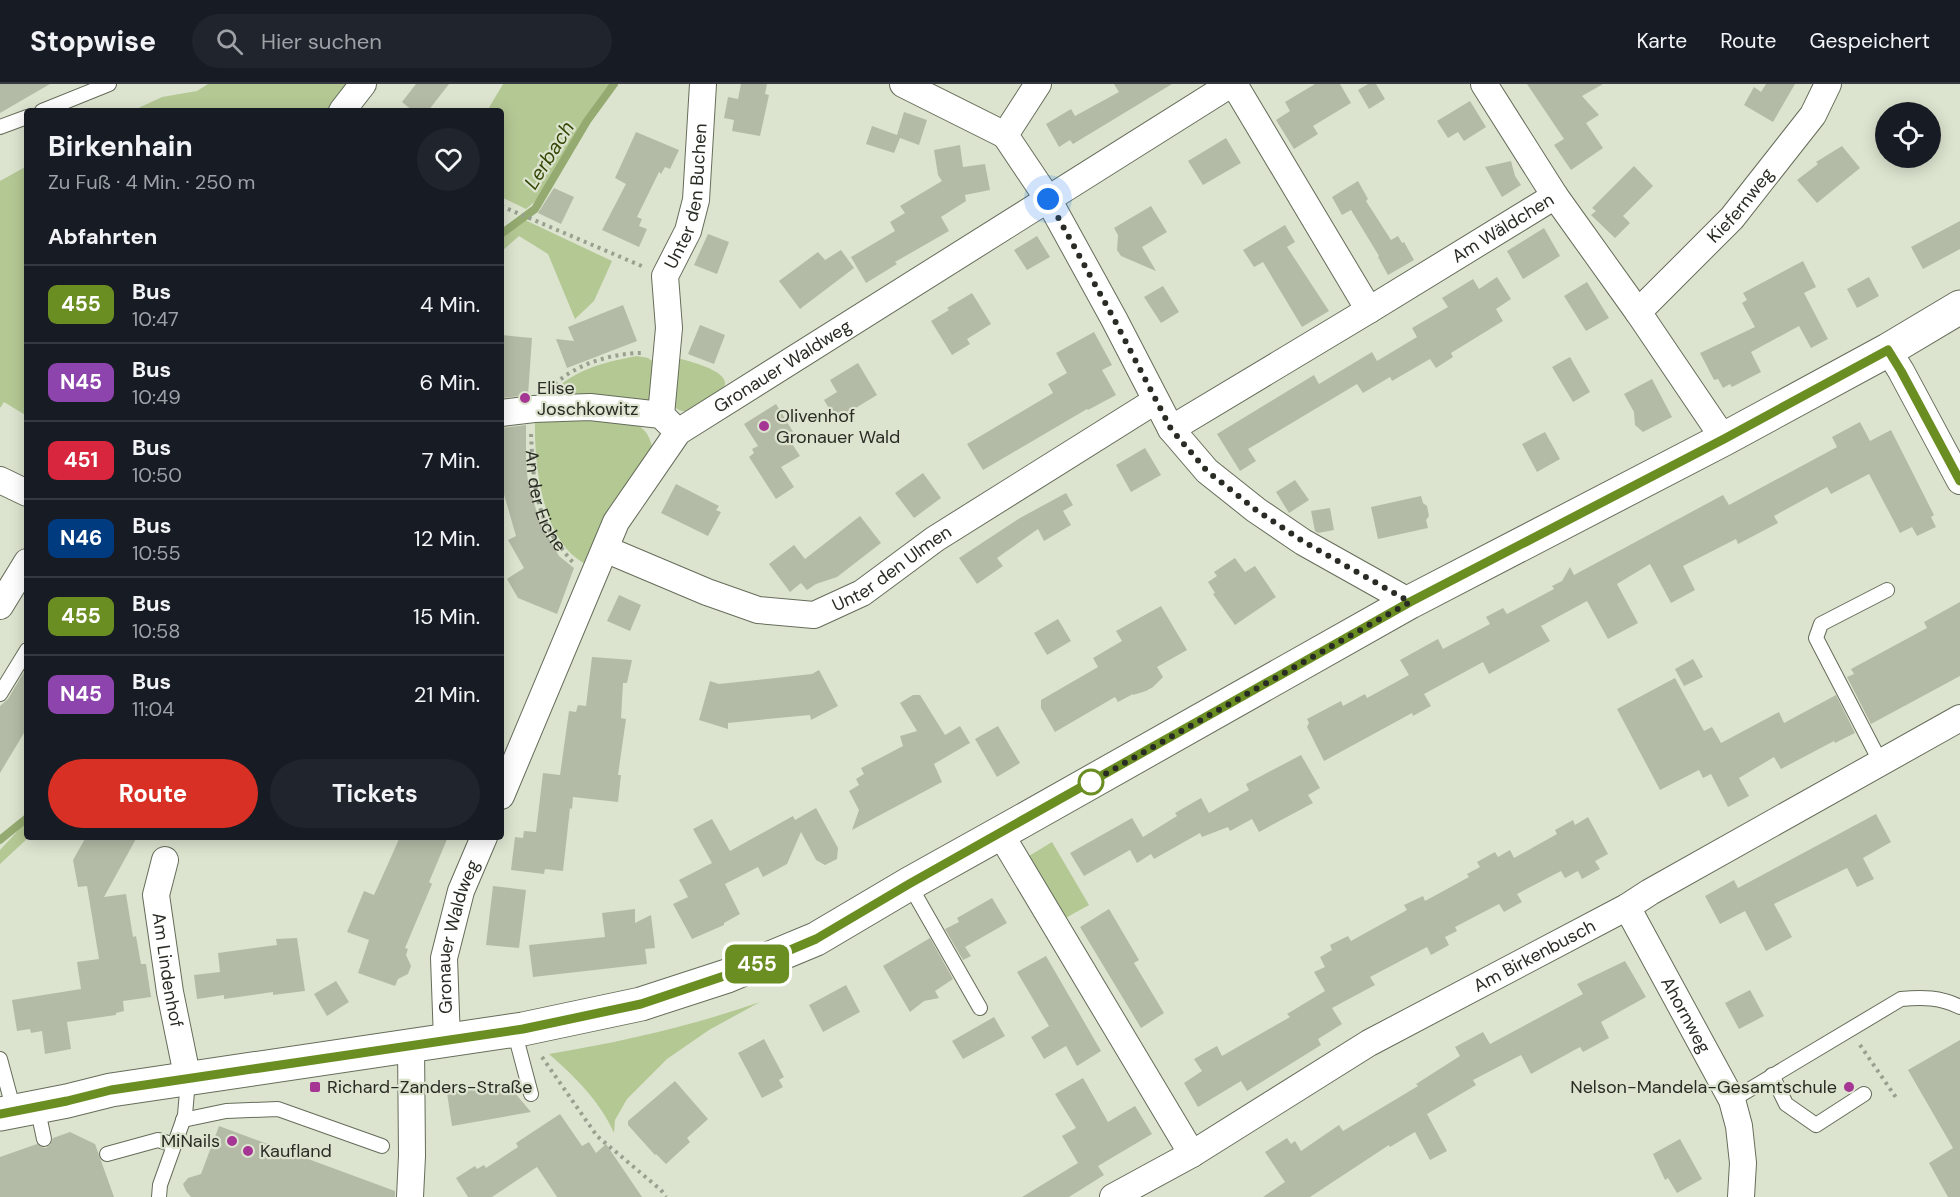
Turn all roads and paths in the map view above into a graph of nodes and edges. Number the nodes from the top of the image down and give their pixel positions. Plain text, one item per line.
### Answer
1 (109, 84) edge
2 (363, 84) edge
3 (703, 84) edge
4 (903, 84) edge
5 (1038, 84) edge
6 (1232, 84) edge
7 (1484, 84) edge
8 (1827, 84) edge
9 (49, 108) edge
10 (344, 108) edge
11 (24, 118) edge
12 (0, 127) edge
13 (1005, 135) junction
14 (1555, 196) junction
15 (1048, 199) junction
16 (504, 207) edge
17 (665, 276) junction
18 (1960, 307) edge
19 (1369, 310) junction
20 (1638, 312) junction
21 (1888, 350) junction
22 (667, 363) junction
23 (1155, 401) junction
24 (534, 409) junction
25 (504, 414) edge
26 (669, 423) junction
27 (1171, 429) junction
28 (1724, 439) junction
29 (0, 480) edge
30 (1960, 481) edge
31 (24, 492) edge
32 (605, 549) junction
33 (24, 567) edge
34 (595, 574) junction
35 (1887, 590) dead end
36 (1410, 602) junction
37 (0, 606) edge
38 (24, 655) edge
39 (0, 694) edge
40 (1960, 718) edge
41 (1881, 763) junction
42 (504, 789) edge
43 (1000, 833) junction
44 (483, 840) edge
45 (165, 860) dead end
46 (909, 884) junction
47 (1628, 907) junction
48 (1960, 1007) edge
49 (980, 1008) dead end
50 (1850, 1029) junction
51 (518, 1030) junction
52 (447, 1040) junction
53 (411, 1045) junction
54 (0, 1059) edge
55 (1772, 1075) junction
56 (188, 1080) junction
57 (531, 1094) dead end
58 (1864, 1094) dead end
59 (1897, 1099) dead end
60 (1732, 1100) junction
61 (17, 1110) edge
62 (183, 1120) junction
63 (44, 1139) dead end
64 (174, 1144) junction
65 (382, 1146) dead end
66 (107, 1154) dead end
67 (1192, 1154) junction
68 (159, 1197) edge
69 (410, 1197) edge
70 (666, 1197) edge
71 (1113, 1197) edge
72 (1741, 1197) edge

1 - 9 lane
2 - 10 street
3 - 17 street, Unter den Buchen
4 - 13 street
5 - 13 street
6 - 15 street, Gronauer Waldweg
6 - 19 street
7 - 14 street, Am Wäldchen
8 - 20 street, Kiefernweg
11 - 12 lane
13 - 15 street
14 - 19 street, Am Wäldchen
14 - 20 street
15 - 23 street
15 - 26 street, Gronauer Waldweg
16 - 17 path
17 - 22 street, Unter den Buchen
18 - 21 street
19 - 27 street, Am Wäldchen
20 - 28 street
21 - 28 street
21 - 30 street
22 - 24 path
22 - 26 street, Unter den Buchen
23 - 27 street
23 - 32 street, Unter den Ulmen
24 - 25 street
24 - 26 street
24 - 34 path, An der Eiche
26 - 32 street, Gronauer Waldweg
27 - 36 street
28 - 36 street
29 - 31 street
32 - 34 street, Gronauer Waldweg
33 - 37 street
34 - 42 street, Gronauer Waldweg
35 - 41 lane
36 - 43 street
38 - 39 lane
40 - 41 street, Am Birkenbusch
41 - 47 street, Am Birkenbusch
43 - 46 street
43 - 67 street
44 - 52 street, Gronauer Waldweg
45 - 56 street, Am Lindenhof
46 - 49 lane
46 - 51 street
47 - 60 street, Ahornweg
47 - 67 street, Am Birkenbusch
48 - 50 lane
50 - 55 lane
50 - 59 path
51 - 52 street
51 - 57 lane
51 - 70 path
52 - 53 street
53 - 56 street
53 - 69 street
54 - 61 lane
55 - 58 lane
55 - 60 lane
56 - 61 street
56 - 62 lane
60 - 72 street, Ahornweg
61 - 63 lane
62 - 64 lane
62 - 65 lane
64 - 66 lane
64 - 68 lane
67 - 71 street, Am Birkenbusch

